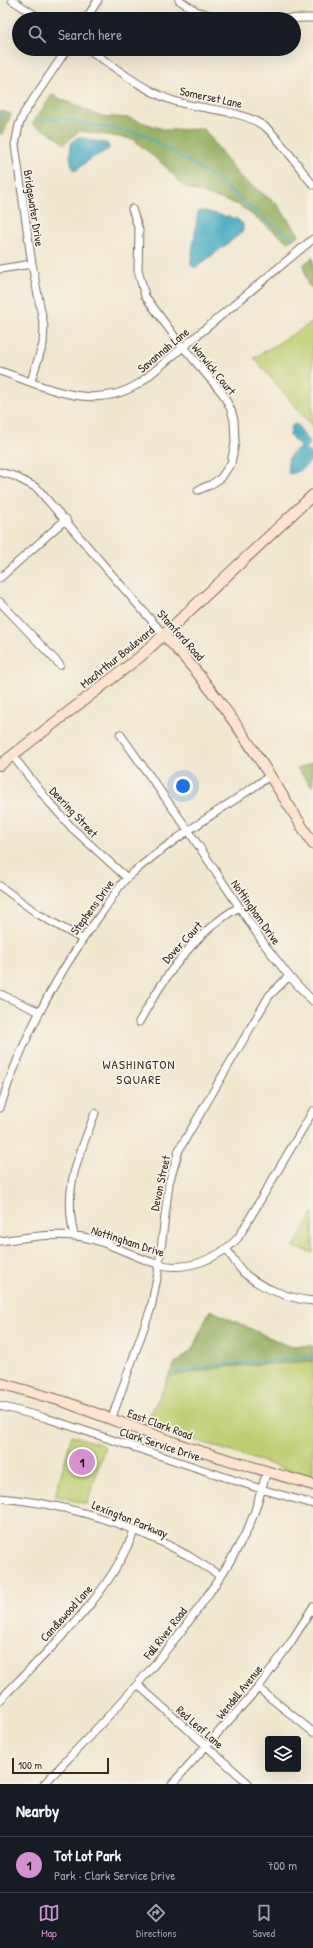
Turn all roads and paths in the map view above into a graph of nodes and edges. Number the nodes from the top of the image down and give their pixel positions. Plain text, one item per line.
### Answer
1 (12, 0) edge
2 (98, 0) edge
3 (179, 0) edge
4 (30, 12) edge
5 (90, 12) edge
6 (199, 12) edge
7 (301, 18) edge
8 (313, 18) edge
9 (62, 56) edge
10 (99, 56) edge
11 (313, 185) edge
12 (132, 209) dead end
13 (313, 239) edge
14 (32, 264) junction
15 (0, 269) edge
16 (184, 347) junction
17 (0, 371) edge
18 (31, 381) junction
19 (0, 472) edge
20 (198, 490) dead end
21 (313, 495) edge
22 (66, 519) junction
23 (0, 578) edge
24 (0, 602) edge
25 (164, 636) junction
26 (60, 665) dead end
27 (120, 734) dead end
28 (12, 755) junction
29 (0, 765) edge
30 (271, 775) junction
31 (188, 830) junction
32 (313, 844) edge
33 (127, 878) junction
34 (0, 886) edge
35 (239, 907) junction
36 (82, 939) junction
37 (288, 976) junction
38 (0, 994) edge
39 (313, 1001) edge
40 (40, 1012) junction
41 (139, 1022) dead end
42 (4, 1085) edge
43 (0, 1108) edge
44 (313, 1111) edge
45 (95, 1113) dead end
46 (74, 1236) junction
47 (0, 1241) edge
48 (227, 1250) junction
49 (159, 1264) junction
50 (313, 1301) edge
51 (0, 1383) edge
52 (0, 1406) edge
53 (111, 1420) junction
54 (267, 1471) junction
55 (313, 1485) edge
56 (261, 1489) junction
57 (0, 1498) edge
58 (313, 1504) edge
59 (134, 1531) junction
60 (221, 1576) junction
61 (313, 1607) edge
62 (138, 1685) junction
63 (258, 1688) junction
64 (0, 1700) edge
65 (313, 1732) edge
66 (206, 1748) junction
67 (44, 1784) edge
68 (172, 1784) edge
69 (249, 1784) edge

1 - 4 street
2 - 5 street
3 - 6 street
7 - 8 street
9 - 14 street, Bridgewater Drive
10 - 11 street, Somerset Lane
12 - 16 street, Warwick Court
13 - 16 street, Savannah Lane
14 - 15 street
14 - 18 street, Bridgewater Drive
16 - 18 street, Savannah Lane
16 - 20 street, Warwick Court
17 - 18 street, Savannah Lane
19 - 22 street, Stamford Road
21 - 25 street, MacArthur Boulevard
22 - 23 street
22 - 25 street, Stamford Road
24 - 26 street
25 - 28 street, MacArthur Boulevard
25 - 30 street, Stamford Road
27 - 31 street, Nottingham Drive
28 - 29 street, MacArthur Boulevard
28 - 33 street, Deering Street
30 - 31 street, Stephens Drive
30 - 32 street, Stamford Road
31 - 33 street, Stephens Drive
31 - 35 street, Nottingham Drive
33 - 36 street, Stephens Drive
34 - 36 street
35 - 37 street, Nottingham Drive
35 - 41 street, Dover Court
36 - 40 street, Stephens Drive
37 - 39 street, Nottingham Drive
37 - 49 street, Devon Street
38 - 40 street
40 - 42 street, Stephens Drive
42 - 43 street, Stephens Drive
44 - 48 street, Nottingham Drive
45 - 46 street
46 - 47 street, Nottingham Drive
46 - 49 street, Nottingham Drive
48 - 49 street, Nottingham Drive
48 - 50 street
49 - 53 street, Devon Street
51 - 53 street, East Clark Road
52 - 56 street, Clark Service Drive
53 - 54 street, East Clark Road
54 - 55 street, East Clark Road
54 - 56 street, Fall River Road
56 - 58 street, Clark Service Drive
56 - 60 street, Fall River Road
57 - 59 street, Lexington Parkway
59 - 60 street, Lexington Parkway
59 - 64 street, Candlewood Lane
60 - 62 street, Fall River Road
61 - 63 street, Wendell Avenue
62 - 66 street, Red Leaf Lane
62 - 67 street, Fall River Road
63 - 65 street
63 - 66 street, Wendell Avenue
66 - 68 street, Wendell Avenue
66 - 69 street, Red Leaf Lane

